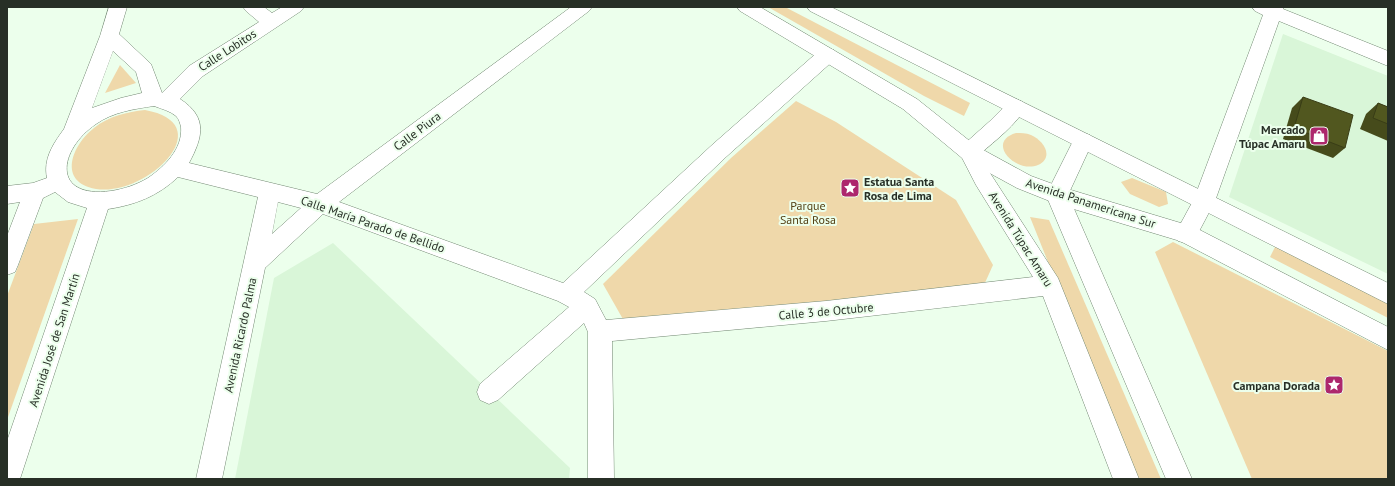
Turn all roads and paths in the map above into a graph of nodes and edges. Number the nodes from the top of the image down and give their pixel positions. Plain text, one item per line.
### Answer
1 (118, 7) edge
2 (252, 7) edge
3 (294, 7) edge
4 (583, 7) edge
5 (746, 7) edge
6 (816, 7) edge
7 (1270, 9) edge
8 (271, 22) junction
9 (109, 36) junction
10 (827, 55) junction
11 (1388, 59) edge
12 (160, 100) junction
13 (1016, 107) junction
14 (73, 132) junction
15 (1083, 141) junction
16 (969, 152) junction
17 (175, 168) junction
18 (59, 182) junction
19 (270, 191) junction
20 (35, 192) junction
21 (7, 195) edge
22 (1058, 195) junction
23 (1204, 200) junction
24 (100, 201) junction
25 (320, 204) junction
26 (1186, 234) junction
27 (256, 262) junction
28 (7, 265) edge
29 (1050, 286) junction
30 (566, 294) junction
31 (1388, 294) edge
32 (587, 306) junction
33 (600, 331) junction
34 (1388, 339) edge
35 (489, 392) dead end
36 (7, 479) edge
37 (209, 479) edge
38 (601, 479) edge
39 (1126, 479) edge
40 (1179, 479) edge

1 - 9 street
2 - 8 street
3 - 8 street, Calle Lobitos
4 - 25 street, Calle Piura
5 - 10 street, Avenida Panamericana Sur
6 - 13 street
7 - 11 street
7 - 23 street
8 - 12 street, Calle Lobitos
9 - 12 street
9 - 14 street
10 - 16 street, Avenida Panamericana Sur
10 - 30 street
12 - 14 street
12 - 17 street
13 - 15 street
13 - 16 street
14 - 18 street
15 - 22 street
15 - 23 street
16 - 22 street, Avenida Panamericana Sur
16 - 29 street, Avenida Túpac Amaru
17 - 19 street, Calle María Parado de Bellido
17 - 24 street
18 - 20 street
18 - 24 street
19 - 25 street, Calle María Parado de Bellido
19 - 27 street, Avenida Ricardo Palma
20 - 21 street
20 - 28 street
22 - 26 street, Avenida Panamericana Sur
22 - 40 street
23 - 26 street
23 - 31 street
24 - 36 street, Avenida José de San Martín
25 - 27 street, Calle Piura
25 - 30 street, Calle María Parado de Bellido
26 - 34 street, Avenida Panamericana Sur
27 - 37 street, Avenida Ricardo Palma
29 - 33 street, Calle 3 de Octubre
29 - 39 street, Avenida Túpac Amaru
30 - 32 street, Calle María Parado de Bellido
32 - 33 street
32 - 35 street
33 - 38 street

